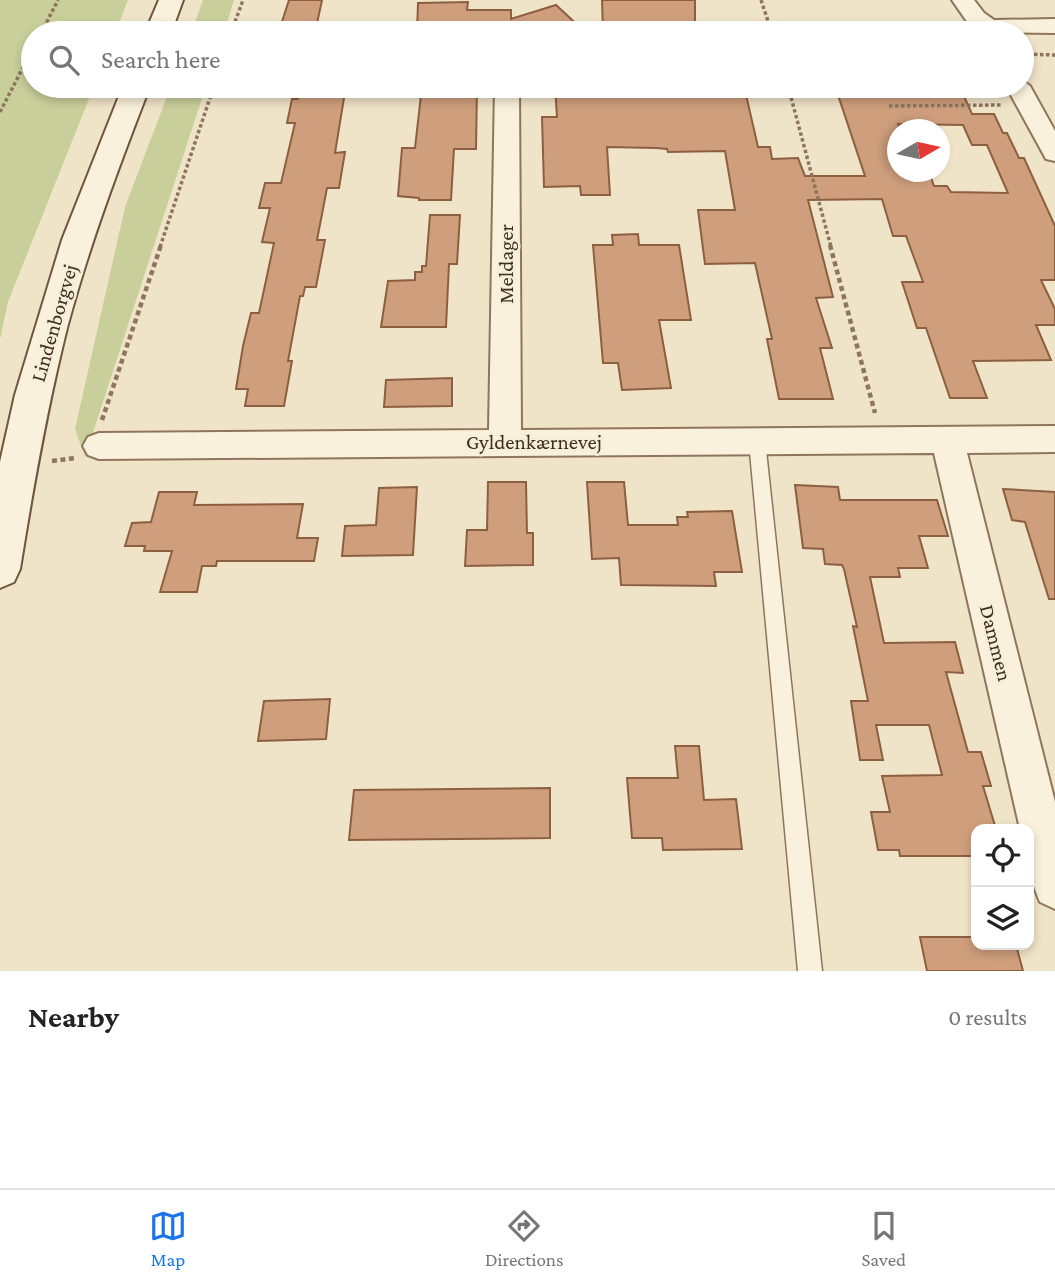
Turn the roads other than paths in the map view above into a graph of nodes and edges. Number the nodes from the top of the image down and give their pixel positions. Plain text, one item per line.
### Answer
1 (171, 0) edge
2 (963, 0) edge
3 (163, 21) edge
4 (980, 21) edge
5 (1034, 26) edge
6 (1055, 26) edge
7 (131, 98) edge
8 (507, 98) edge
9 (1025, 98) edge
10 (1055, 153) edge
11 (947, 439) junction
12 (1055, 439) edge
13 (757, 441) junction
14 (505, 443) junction
15 (99, 446) road end
16 (0, 569) edge
17 (1050, 846) edge
18 (1055, 887) edge
19 (810, 971) edge

1 - 3 main road
2 - 4 street
5 - 6 street
7 - 16 main road, Lindenborgvej
8 - 14 street, Meldager
9 - 10 street
11 - 12 street, Gyldenkærnevej
11 - 13 street, Gyldenkærnevej
11 - 17 street, Dammen
13 - 14 street, Gyldenkærnevej
13 - 19 lane
14 - 15 street, Gyldenkærnevej
17 - 18 street, Dammen

